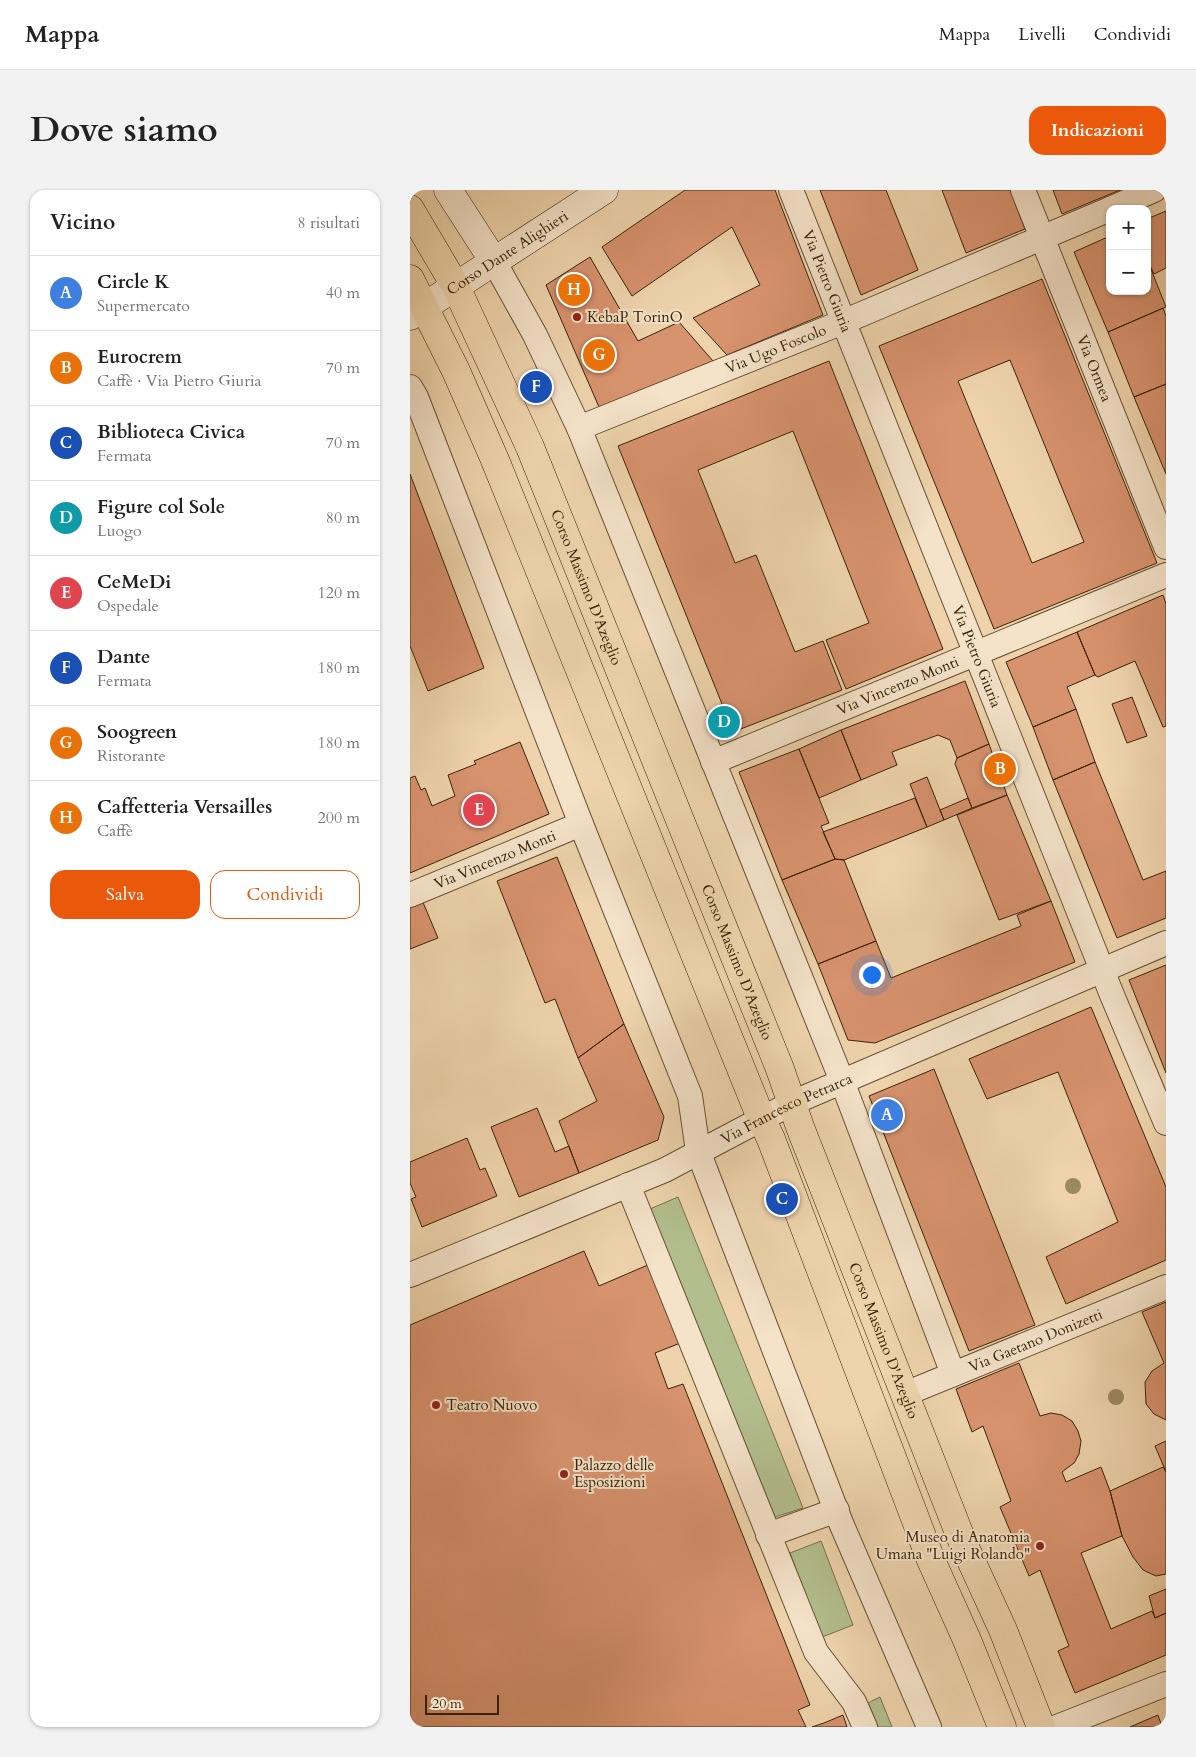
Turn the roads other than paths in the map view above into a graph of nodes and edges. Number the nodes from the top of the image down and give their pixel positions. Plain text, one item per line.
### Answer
1 (448, 190) edge
2 (604, 190) edge
3 (792, 190) edge
4 (1022, 190) edge
5 (1154, 190) edge
6 (1119, 205) edge
7 (410, 209) edge
8 (1106, 211) edge
9 (1041, 238) junction
10 (495, 263) junction
11 (410, 279) edge
12 (456, 287) junction
13 (417, 311) edge
14 (843, 322) junction
15 (410, 387) edge
16 (579, 428) junction
17 (1166, 547) edge
18 (1166, 575) edge
19 (976, 654) junction
20 (713, 762) junction
21 (581, 824) junction
22 (410, 895) edge
23 (1166, 943) edge
24 (1103, 970) junction
25 (842, 1082) junction
26 (792, 1103) junction
27 (761, 1118) junction
28 (1166, 1123) edge
29 (698, 1151) junction
30 (628, 1185) junction
31 (410, 1275) edge
32 (1166, 1287) edge
33 (952, 1374) junction
34 (905, 1394) junction
35 (837, 1510) junction
36 (768, 1535) junction
37 (1166, 1684) edge
38 (865, 1727) edge
39 (929, 1727) edge
40 (1002, 1727) edge
41 (1041, 1727) edge
42 (1057, 1727) edge

1 - 10 street
2 - 10 street, Corso Dante Alighieri
3 - 14 street, Via Pietro Giuria
4 - 9 street, Via Ormea
5 - 6 street, Via Ugo Foscolo
7 - 12 main road, Corso Massimo D'Azeglio
8 - 9 street, Via Ugo Foscolo
9 - 14 street, Via Ugo Foscolo
9 - 17 street, Via Ormea
10 - 12 street, Corso Dante Alighieri
10 - 16 street
11 - 13 main road
12 - 13 street, Corso Dante Alighieri
12 - 26 main road, Corso Massimo D'Azeglio
13 - 27 main road
14 - 16 street, Via Ugo Foscolo
14 - 19 street, Via Pietro Giuria
15 - 21 street
16 - 20 street
18 - 19 street, Via Vincenzo Monti
19 - 20 street, Via Vincenzo Monti
19 - 24 street, Via Pietro Giuria
20 - 25 street
21 - 22 street, Via Vincenzo Monti
21 - 29 street
23 - 24 street, Via Francesco Petrarca
24 - 25 street, Via Francesco Petrarca
24 - 28 street, Via Pietro Giuria
25 - 26 street, Via Francesco Petrarca
25 - 33 street
26 - 27 street, Via Francesco Petrarca
26 - 34 main road, Corso Massimo D'Azeglio
27 - 29 street, Via Francesco Petrarca
27 - 40 main road
29 - 30 street, Via Francesco Petrarca
29 - 35 street
30 - 31 street, Via Francesco Petrarca
30 - 36 street
32 - 33 street, Via Gaetano Donizetti
33 - 34 street, Via Gaetano Donizetti
34 - 41 main road, Corso Massimo D'Azeglio
35 - 36 street
35 - 39 street
36 - 38 street
37 - 42 street

